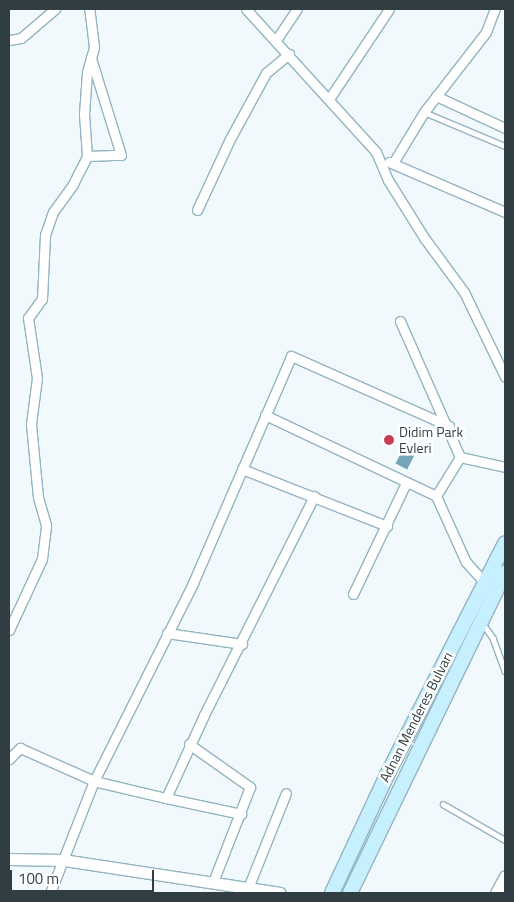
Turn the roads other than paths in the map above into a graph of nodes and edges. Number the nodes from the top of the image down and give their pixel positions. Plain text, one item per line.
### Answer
1 (55, 9) edge
2 (89, 9) edge
3 (246, 9) edge
4 (297, 9) edge
5 (389, 9) edge
6 (495, 9) edge
7 (9, 40) edge
8 (276, 40) junction
9 (289, 54) junction
10 (91, 57) junction
11 (436, 96) junction
12 (329, 99) junction
13 (424, 112) junction
14 (505, 128) edge
15 (505, 146) edge
16 (87, 156) junction
17 (379, 159) junction
18 (393, 163) junction
19 (198, 210) dead end
20 (505, 212) edge
21 (400, 321) dead end
22 (505, 377) edge
23 (265, 415) junction
24 (449, 426) junction
25 (460, 457) junction
26 (505, 467) edge
27 (242, 469) junction
28 (406, 483) junction
29 (314, 496) junction
30 (436, 496) junction
31 (387, 526) junction
32 (505, 543) edge
33 (505, 573) edge
34 (485, 582) junction
35 (353, 594) dead end
36 (480, 621) junction
37 (9, 630) edge
38 (167, 633) junction
39 (242, 644) junction
40 (505, 671) edge
41 (190, 744) junction
42 (9, 759) edge
43 (94, 781) junction
44 (286, 793) dead end
45 (166, 798) junction
46 (443, 804) dead end
47 (241, 814) junction
48 (505, 840) edge
49 (9, 859) edge
50 (63, 860) junction
51 (505, 876) edge
52 (213, 882) junction
53 (248, 888) junction
54 (50, 893) edge
55 (280, 893) edge
56 (332, 893) edge
57 (350, 893) edge
58 (496, 893) edge

1 - 7 street
2 - 10 street
3 - 8 street
4 - 8 street
5 - 12 street
6 - 11 street
8 - 9 street
9 - 12 street
9 - 19 street
10 - 16 street
10 - 16 street
11 - 13 street
11 - 14 street
12 - 17 street
13 - 15 lane
13 - 18 street
16 - 37 street
17 - 18 street
17 - 22 street
18 - 20 street
21 - 24 street
23 - 24 street
23 - 27 street
23 - 28 street
24 - 25 street
25 - 26 street
25 - 30 street
27 - 29 street
27 - 38 street
28 - 30 street
28 - 31 street
29 - 31 street
29 - 39 street
30 - 34 street
31 - 35 street
32 - 34 main road, Adnan Menderes Bulvarı
33 - 36 main road, Adnan Menderes Bulvarı
34 - 56 main road, Adnan Menderes Bulvarı
36 - 40 lane
36 - 57 main road, Adnan Menderes Bulvarı
38 - 39 street
38 - 43 street
39 - 41 street
41 - 45 street
41 - 47 street
42 - 43 street
43 - 45 street
43 - 50 street
44 - 53 street
45 - 47 street
46 - 48 lane
47 - 52 street
49 - 50 street
50 - 52 street
50 - 54 street
51 - 58 street
52 - 53 street
53 - 55 street

